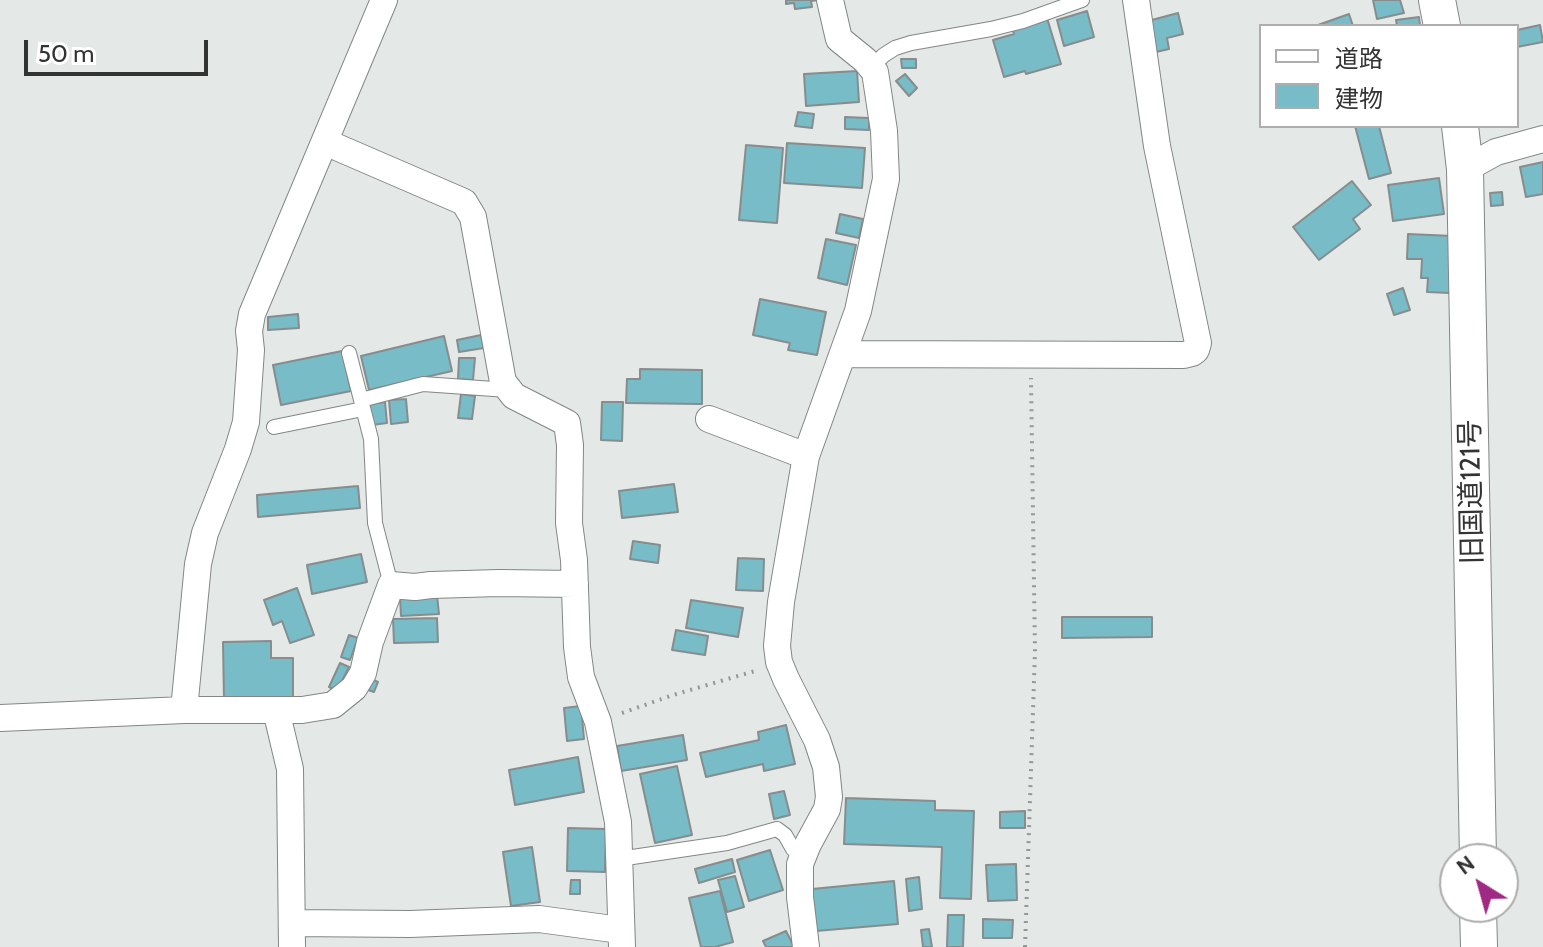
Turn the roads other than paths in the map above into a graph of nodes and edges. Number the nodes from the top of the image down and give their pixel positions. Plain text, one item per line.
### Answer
1 (384, 0) edge
2 (830, 0) edge
3 (1082, 0) edge
4 (1136, 0) edge
5 (1437, 0) edge
6 (1442, 24) edge
7 (871, 67) junction
8 (1460, 128) edge
9 (1543, 139) edge
10 (325, 142) junction
11 (1465, 169) junction
12 (349, 353) dead end
13 (843, 354) junction
14 (508, 390) junction
15 (362, 404) junction
16 (709, 419) dead end
17 (274, 427) dead end
18 (806, 456) junction
19 (575, 584) junction
20 (391, 585) junction
21 (184, 710) junction
22 (276, 710) junction
23 (0, 718) edge
24 (1478, 843) edge
25 (619, 859) junction
26 (802, 859) junction
27 (1478, 923) edge
28 (292, 935) edge
29 (621, 939) edge
30 (806, 947) edge
31 (1479, 947) edge

1 - 10 street
2 - 7 street
3 - 7 lane
4 - 13 street
5 - 6 street
7 - 13 street
8 - 11 street, 旧国道121号
9 - 11 street
10 - 14 street
10 - 21 street
11 - 24 street, 旧国道121号
12 - 15 lane
13 - 18 street
14 - 15 lane
14 - 19 street
15 - 17 lane
15 - 20 lane
16 - 18 street
18 - 26 street
19 - 20 street
19 - 25 street
20 - 22 street
21 - 22 street
21 - 23 street
22 - 28 street
25 - 26 lane
25 - 29 street
26 - 30 street
27 - 31 street
28 - 29 street

